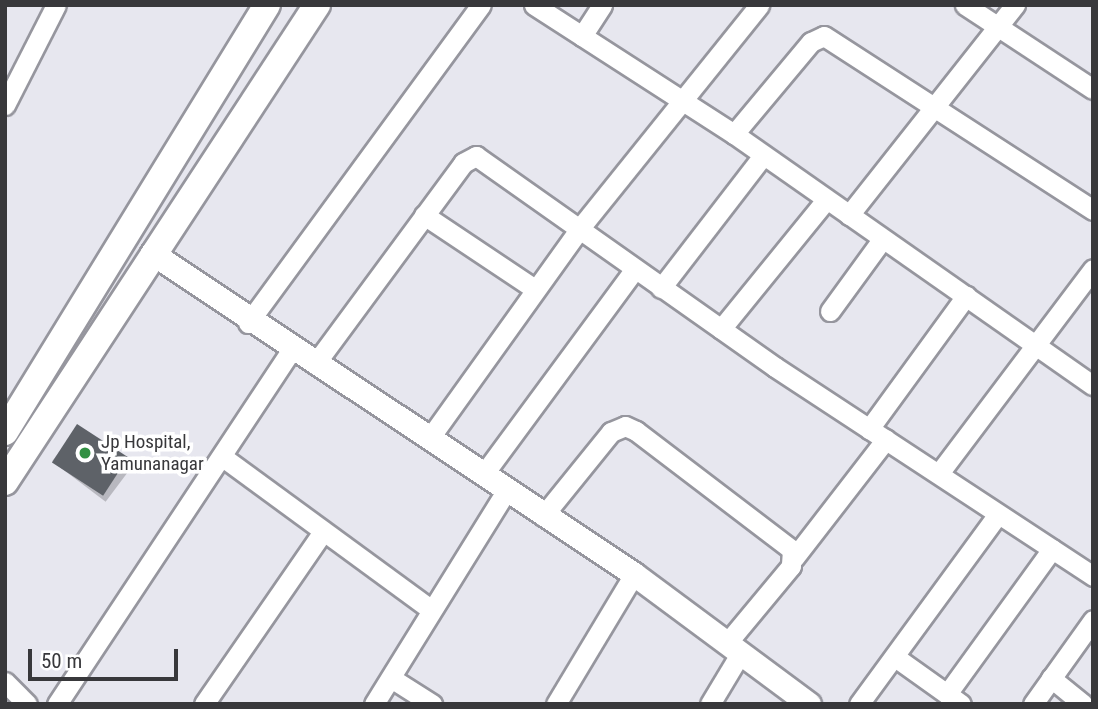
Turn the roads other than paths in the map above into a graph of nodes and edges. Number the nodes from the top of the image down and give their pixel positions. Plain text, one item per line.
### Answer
1 (56, 5) edge
2 (267, 5) edge
3 (317, 5) edge
4 (481, 5) edge
5 (534, 5) edge
6 (602, 5) edge
7 (759, 5) edge
8 (965, 5) edge
9 (1015, 5) edge
10 (996, 28) junction
11 (582, 36) junction
12 (1093, 89) edge
13 (682, 103) junction
14 (5, 104) edge
15 (929, 106) junction
16 (734, 134) junction
17 (762, 157) junction
18 (826, 200) junction
19 (1093, 210) edge
20 (424, 215) junction
21 (849, 215) junction
22 (580, 228) junction
23 (881, 241) junction
24 (152, 253) junction
25 (1093, 269) edge
26 (635, 270) junction
27 (661, 288) junction
28 (535, 289) junction
29 (966, 296) junction
30 (830, 311) dead end
31 (248, 323) junction
32 (721, 329) junction
33 (1035, 345) junction
34 (292, 349) junction
35 (315, 363) junction
36 (1093, 385) edge
37 (5, 432) edge
38 (878, 434) junction
39 (429, 439) junction
40 (224, 458) junction
41 (940, 472) junction
42 (483, 475) junction
43 (5, 482) edge
44 (506, 491) junction
45 (998, 514) junction
46 (543, 516) junction
47 (322, 533) junction
48 (1052, 549) junction
49 (794, 558) junction
50 (634, 574) junction
51 (1093, 576) edge
52 (430, 609) junction
53 (1093, 620) edge
54 (733, 649) junction
55 (895, 657) junction
56 (391, 678) junction
57 (1051, 678) junction
58 (5, 682) edge
59 (954, 699) edge
60 (27, 704) edge
61 (57, 704) edge
62 (204, 704) edge
63 (374, 704) edge
64 (432, 704) edge
65 (556, 704) edge
66 (710, 704) edge
67 (809, 704) edge
68 (859, 704) edge
69 (1033, 704) edge
70 (1083, 704) edge

1 - 14 street
2 - 37 main road
3 - 24 main road
4 - 31 street
5 - 11 street
6 - 11 street
7 - 13 street
8 - 10 street
9 - 10 street
10 - 12 street
10 - 15 street
11 - 13 street
13 - 16 street
13 - 22 street
15 - 16 street
15 - 19 street
15 - 21 street
16 - 17 street
17 - 18 street
17 - 27 street
18 - 21 street
18 - 32 street
20 - 22 street
20 - 28 street
20 - 35 street
21 - 23 street
22 - 26 street
22 - 28 street
23 - 29 street
23 - 30 street
24 - 31 street
24 - 43 main road
25 - 33 street
26 - 27 street
26 - 42 street
27 - 32 street
28 - 39 street
29 - 33 street
29 - 38 street
31 - 34 street
32 - 38 street
33 - 36 street
33 - 41 street
34 - 35 street
34 - 40 street
35 - 39 street
38 - 41 street
38 - 49 street
39 - 42 street
40 - 47 street
40 - 61 street
41 - 45 street
42 - 44 street
44 - 46 street
44 - 52 street
45 - 48 street
45 - 55 street
46 - 49 street
46 - 50 street
47 - 52 street
47 - 62 street
48 - 51 street
48 - 59 street
49 - 54 street
50 - 54 street
50 - 65 street
52 - 56 street
53 - 57 street
54 - 66 street
54 - 67 street
55 - 59 street
55 - 68 street
56 - 63 street
56 - 64 street
57 - 69 street
57 - 70 street
58 - 60 street

